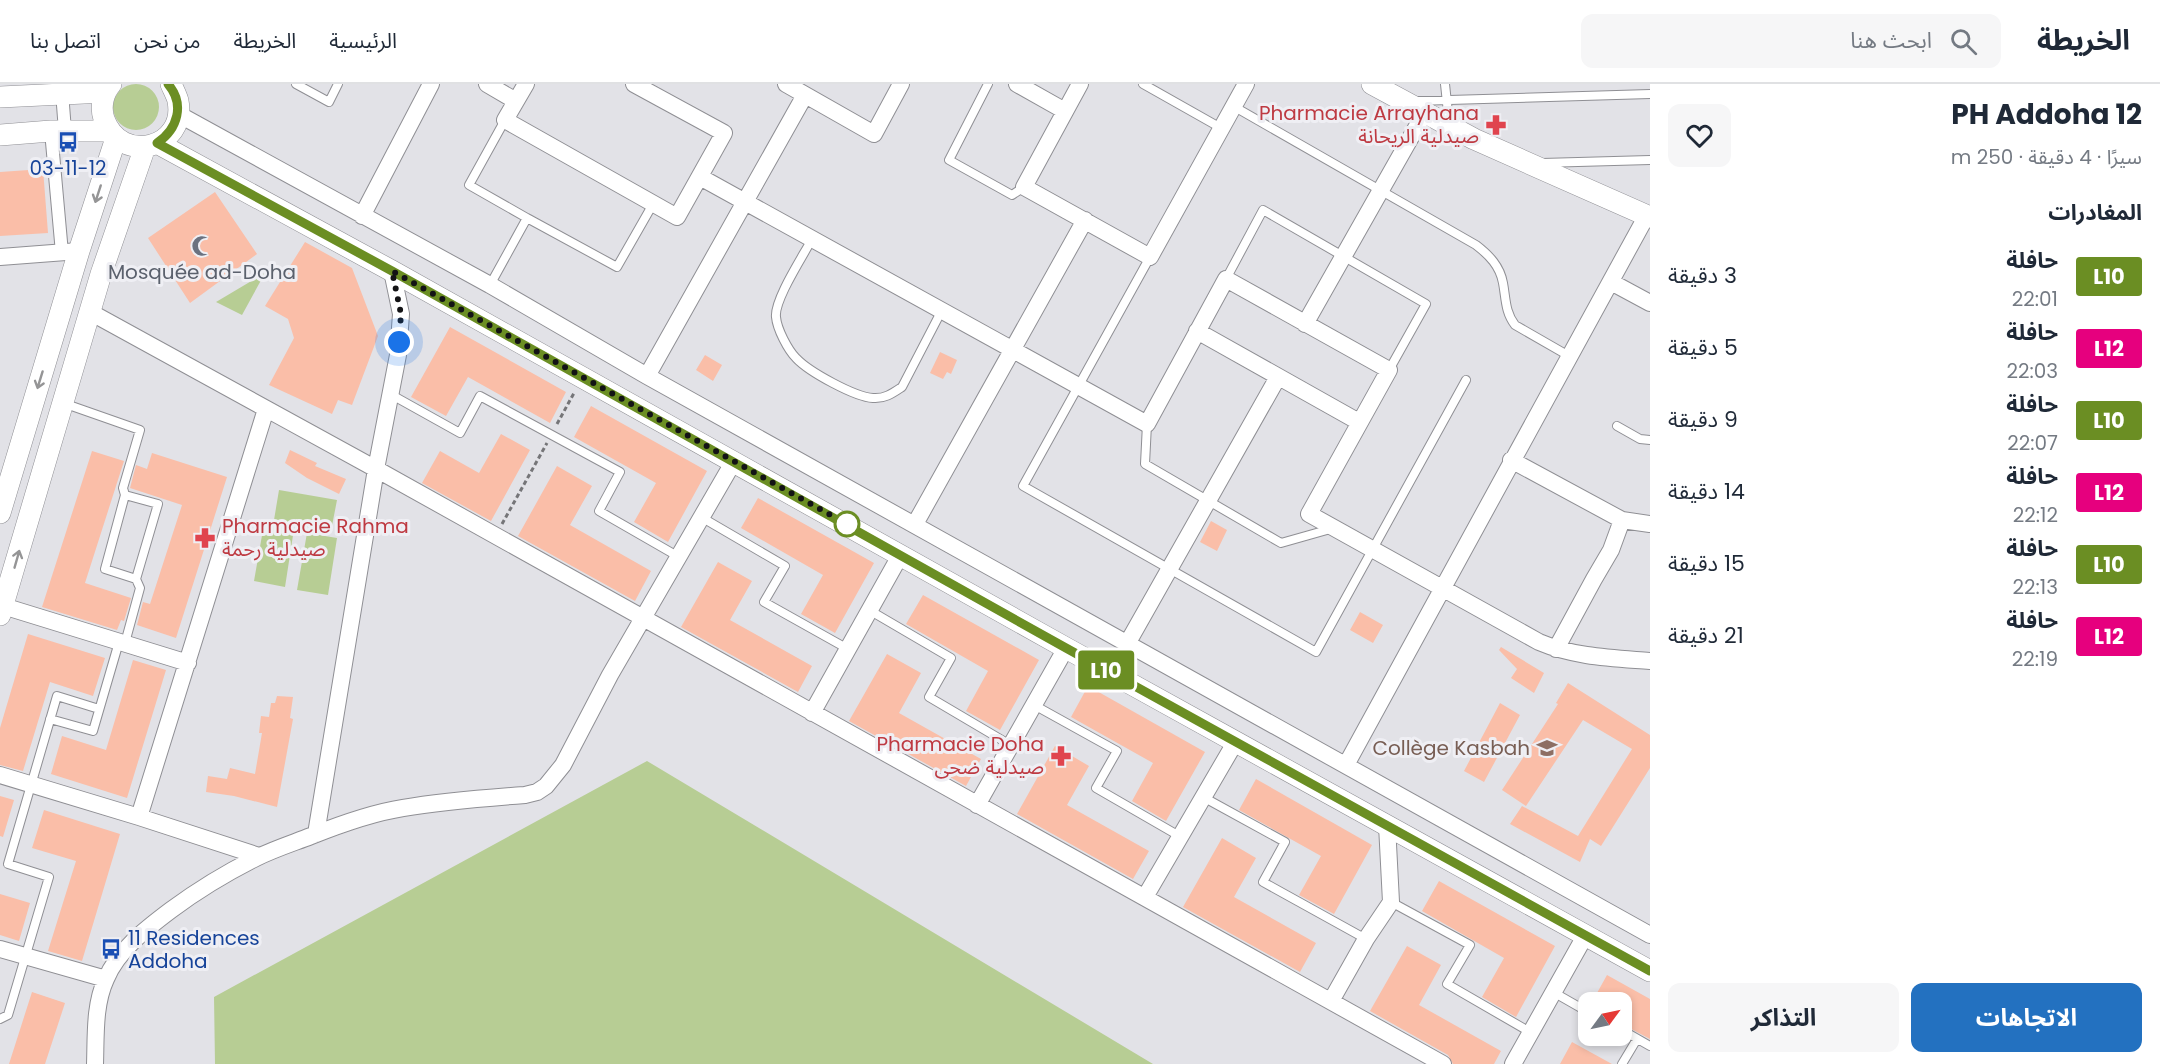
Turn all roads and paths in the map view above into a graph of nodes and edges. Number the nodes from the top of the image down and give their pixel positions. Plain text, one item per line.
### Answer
1 (296, 84) edge
2 (338, 84) edge
3 (487, 84) edge
4 (526, 84) edge
5 (634, 84) edge
6 (786, 84) edge
7 (900, 84) edge
8 (988, 84) edge
9 (1017, 84) edge
10 (1080, 84) edge
11 (1143, 84) edge
12 (1246, 84) edge
13 (1445, 84) edge
14 (1375, 85) edge
15 (171, 86) edge
16 (428, 87) edge
17 (108, 88) edge
18 (808, 89) edge
19 (55, 90) edge
20 (1650, 94) edge
21 (0, 97) edge
22 (1447, 99) junction
23 (516, 101) junction
24 (1402, 102) junction
25 (1233, 106) junction
26 (1065, 111) junction
27 (178, 114) junction
28 (1424, 114) junction
29 (505, 120) junction
30 (1450, 127) junction
31 (1221, 128) junction
32 (58, 131) junction
33 (0, 135) edge
34 (113, 135) junction
35 (151, 145) junction
36 (1650, 160) edge
37 (1527, 163) junction
38 (700, 177) junction
39 (1024, 187) junction
40 (1379, 190) junction
41 (745, 201) junction
42 (652, 204) junction
43 (362, 216) junction
44 (1648, 216) edge
45 (527, 218) junction
46 (1085, 220) junction
47 (812, 238) junction
48 (70, 252) junction
49 (1343, 255) junction
50 (0, 257) edge
51 (1150, 257) junction
52 (392, 271) junction
53 (1226, 279) junction
54 (1611, 282) junction
55 (490, 285) junction
56 (1650, 303) edge
57 (942, 310) junction
58 (90, 312) junction
59 (1305, 324) junction
60 (1197, 332) junction
61 (1013, 350) junction
62 (1569, 356) junction
63 (1389, 370) junction
64 (647, 376) junction
65 (583, 377) junction
66 (1278, 377) junction
67 (1466, 380) dead end
68 (1078, 386) junction
69 (390, 394) junction
70 (62, 403) junction
71 (266, 409) junction
72 (1359, 422) junction
73 (1146, 424) junction
74 (1617, 426) dead end
75 (551, 434) junction
76 (1650, 440) edge
77 (1511, 460) junction
78 (734, 461) junction
79 (376, 469) junction
80 (125, 495) junction
81 (1207, 501) junction
82 (0, 513) edge
83 (701, 517) junction
84 (1622, 520) junction
85 (915, 524) junction
86 (1650, 524) edge
87 (1335, 528) junction
88 (496, 536) junction
89 (1373, 549) junction
90 (901, 554) junction
91 (679, 557) junction
92 (1169, 569) junction
93 (136, 579) junction
94 (1442, 589) junction
95 (1, 610) edge
96 (869, 610) junction
97 (643, 619) junction
98 (122, 643) junction
99 (1127, 644) junction
100 (1066, 648) junction
101 (848, 649) junction
102 (1556, 649) junction
103 (1650, 661) edge
104 (188, 663) junction
105 (1034, 705) junction
106 (99, 709) junction
107 (812, 712) junction
108 (50, 719) junction
109 (1236, 741) junction
110 (1012, 746) junction
111 (1346, 765) junction
112 (0, 775) edge
113 (30, 784) junction
114 (1203, 797) junction
115 (977, 805) junction
116 (139, 817) junction
117 (1387, 825) junction
118 (316, 834) junction
119 (1181, 837) junction
120 (259, 856) junction
121 (1145, 897) junction
122 (1391, 902) junction
123 (1650, 935) edge
124 (1585, 936) junction
125 (1366, 939) junction
126 (0, 949) edge
127 (26, 956) junction
128 (1650, 971) edge
129 (106, 979) junction
130 (1553, 992) junction
131 (1331, 1001) junction
132 (1578, 1006) edge
133 (0, 1019) edge
134 (1530, 1032) junction
135 (1632, 1036) edge
136 (1637, 1039) junction
137 (1650, 1046) edge
138 (95, 1064) edge
139 (1443, 1064) edge
140 (1513, 1064) edge
141 (1622, 1064) edge

1 - 2 lane
3 - 23 street
4 - 23 street
5 - 38 street
6 - 18 street
7 - 18 street
8 - 39 lane
9 - 26 street
10 - 26 street
11 - 31 lane
12 - 25 street
13 - 22 lane
14 - 24 street
15 - 27 street
16 - 43 street
17 - 19 street
17 - 34 street
18 - 41 street
19 - 21 street
19 - 32 street
20 - 22 lane
22 - 24 lane
22 - 30 lane
23 - 29 street
24 - 28 street
25 - 31 street
25 - 40 lane
26 - 39 street
27 - 35 street
27 - 43 street
28 - 30 street
28 - 40 street
29 - 42 street
29 - 45 lane
30 - 37 street
31 - 51 street
32 - 33 street
32 - 34 street
32 - 48 street
34 - 35 street
34 -> 48 street
35 - 52 street
35 - 58 street
36 - 37 lane
37 - 44 street
38 - 41 street
38 - 42 street
39 - 46 street
40 - 49 street
40 - 62 lane
41 - 47 street
41 - 64 street
42 - 45 lane
43 - 55 street
44 - 54 street
45 - 55 lane
46 - 51 street
46 - 61 street
47 - 57 street
47 - 57 lane
48 - 50 street
48 -> 82 street
49 - 53 lane
49 - 59 street
49 - 63 lane
51 - 68 lane
52 - 65 street
52 - 69 street
53 - 59 street
53 - 60 street
54 - 56 street
54 - 62 street
55 - 64 street
57 - 61 street
58 - 70 street
58 - 71 street
59 - 63 street
60 - 66 street
60 - 73 street
61 - 68 street
61 - 85 street
62 - 77 street
63 - 72 street
64 - 85 street
65 - 75 path
65 - 78 street
66 - 72 street
66 - 81 street
67 - 89 lane
68 - 73 street
68 - 92 lane
69 - 75 lane
69 - 79 street
70 - 80 lane
95 -> 70 street
71 - 79 street
71 - 104 street
72 - 87 street
73 - 81 lane
74 - 76 lane
75 - 88 path
75 - 91 lane
77 - 84 street
77 - 94 street
78 - 83 street
78 - 90 street
79 - 88 street
79 - 118 street
80 - 93 lane
80 - 93 lane
81 - 87 lane
81 - 92 street
83 - 91 street
83 - 101 lane
84 - 86 street
84 - 102 street
85 - 99 street
87 - 89 street
88 - 97 street
89 - 92 lane
89 - 94 street
90 - 96 street
90 - 100 street
91 - 97 street
92 - 99 street
93 - 98 lane
94 - 102 street
94 - 111 street
95 - 98 street
96 - 101 street
96 - 110 lane
97 - 107 street
97 - 118 street
98 - 104 street
98 - 106 lane
99 - 111 street
100 - 105 street
100 - 109 street
101 - 107 street
102 - 103 street
104 - 116 street
105 - 110 street
105 - 119 lane
106 - 108 lane
106 - 108 lane
107 - 115 street
108 - 113 lane
109 - 114 street
109 - 117 street
110 - 115 street
111 - 123 street
112 - 113 street
113 - 116 street
113 - 127 lane
114 - 119 street
114 - 125 lane
115 - 121 street
116 - 120 street
117 - 122 street
117 - 124 street
118 - 120 street
119 - 121 street
120 - 129 street
121 - 131 street
122 - 125 street
122 - 134 lane
124 - 128 street
124 - 130 street
125 - 131 street
126 - 127 street
127 - 129 street
127 - 133 lane
129 - 138 street
130 - 132 lane
130 - 134 street
131 - 139 street
134 - 140 street
135 - 136 lane
136 - 137 lane
136 - 141 lane

